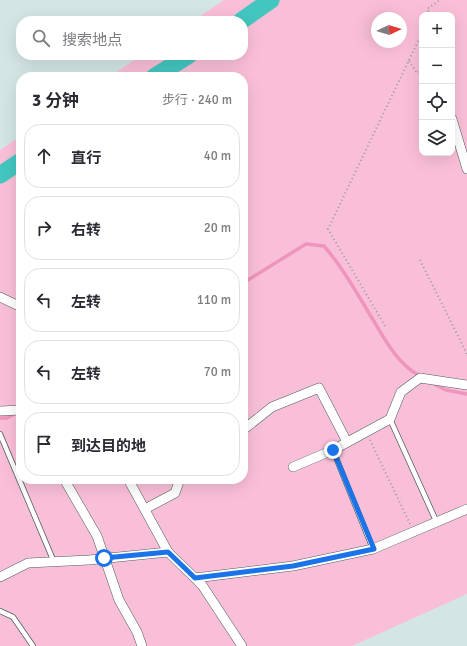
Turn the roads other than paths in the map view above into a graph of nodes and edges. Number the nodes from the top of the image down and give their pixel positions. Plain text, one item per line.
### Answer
1 (271, 0) edge
2 (248, 16) edge
3 (181, 60) edge
4 (162, 72) edge
5 (452, 120) edge
6 (16, 164) edge
7 (467, 169) edge
8 (0, 175) edge
9 (0, 297) edge
10 (16, 305) edge
11 (467, 385) edge
12 (16, 410) edge
13 (0, 411) edge
14 (390, 419) junction
15 (248, 426) edge
16 (0, 434) edge
17 (347, 442) junction
18 (333, 450) junction
19 (293, 468) dead end
20 (16, 472) edge
21 (21, 484) edge
22 (67, 484) edge
23 (131, 484) edge
24 (179, 484) edge
25 (145, 509) junction
26 (467, 509) edge
27 (437, 523) junction
28 (374, 549) junction
29 (168, 552) junction
30 (104, 558) junction
31 (54, 562) junction
32 (0, 576) edge
33 (195, 578) junction
34 (0, 611) edge
35 (33, 646) edge
36 (142, 646) edge
37 (242, 646) edge

1 - 2 highway
3 - 4 highway
5 - 7 street
6 - 8 highway
9 - 10 street
11 - 14 street
12 - 13 street
14 - 17 street
14 - 27 lane
15 - 17 street
16 - 20 lane
17 - 18 street
18 - 19 street
18 - 28 lane
21 - 31 lane
22 - 30 street
23 - 25 street
24 - 25 street
25 - 29 street
26 - 27 street
27 - 28 street
28 - 33 street
29 - 30 street
29 - 33 street
30 - 31 street
30 - 36 street
31 - 32 street
33 - 37 street
34 - 35 lane

